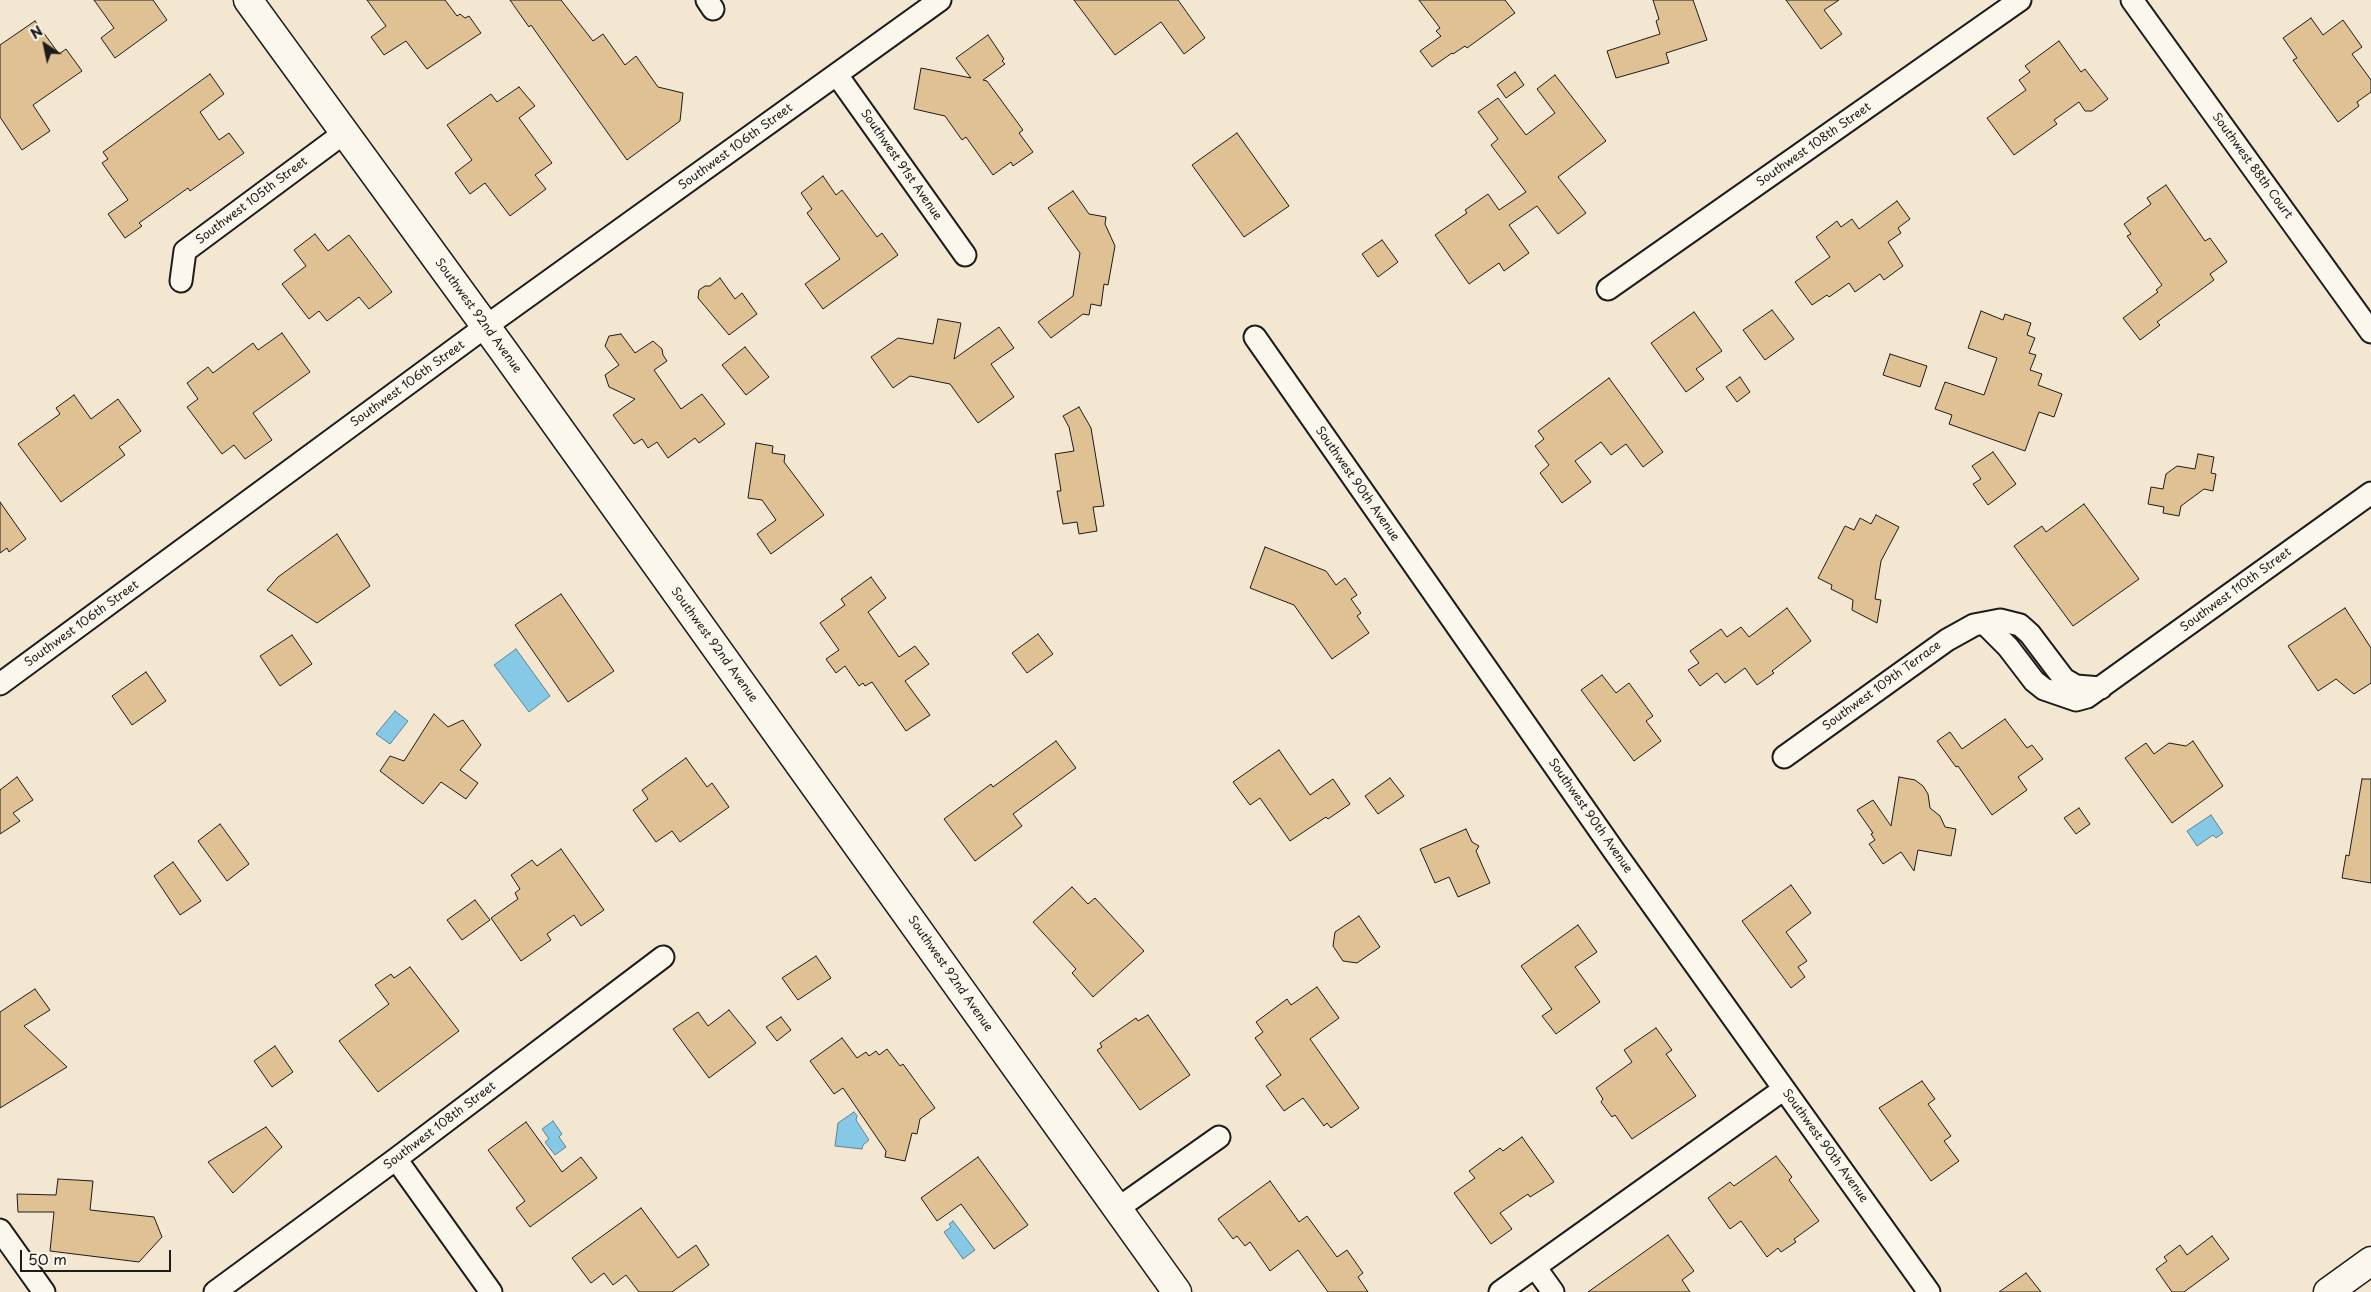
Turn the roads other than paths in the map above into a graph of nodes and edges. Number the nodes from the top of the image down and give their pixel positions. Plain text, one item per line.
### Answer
1 (248, 0) edge
2 (940, 0) edge
3 (2020, 0) edge
4 (2132, 0) edge
5 (837, 75) junction
6 (344, 133) junction
7 (965, 255) dead end
8 (181, 281) dead end
9 (1608, 289) dead end
10 (485, 327) junction
11 (2371, 332) edge
12 (1254, 337) dead end
13 (2371, 493) edge
14 (1984, 623) joint
15 (0, 684) edge
16 (1784, 757) dead end
17 (663, 957) dead end
18 (1784, 1089) junction
19 (1219, 1137) dead end
20 (396, 1159) junction
21 (1117, 1209) junction
22 (0, 1230) edge
23 (2371, 1261) edge
24 (1535, 1267) junction
25 (44, 1292) edge
26 (215, 1292) edge
27 (492, 1292) edge
28 (1176, 1292) edge
29 (1500, 1292) edge
30 (1553, 1292) edge
31 (1929, 1292) edge
32 (2328, 1292) edge

1 - 6 street, Southwest 92nd Avenue
2 - 5 street, Southwest 106th Street
3 - 9 street, Southwest 108th Street
4 - 11 street, Southwest 88th Court
5 - 7 street, Southwest 91st Avenue
5 - 10 street, Southwest 106th Street
6 - 8 street, Southwest 105th Street
6 - 10 street, Southwest 92nd Avenue
10 - 15 street, Southwest 106th Street
10 - 21 street, Southwest 92nd Avenue
12 - 18 street, Southwest 90th Avenue
13 - 14 street, Southwest 110th Street
14 - 16 street, Southwest 109th Terrace
17 - 20 street, Southwest 108th Street
18 - 24 street
18 - 31 street, Southwest 90th Avenue
19 - 21 street
20 - 26 street, Southwest 108th Street
20 - 27 street
21 - 28 street, Southwest 92nd Avenue
22 - 25 street
23 - 32 street
24 - 29 street
24 - 30 street

